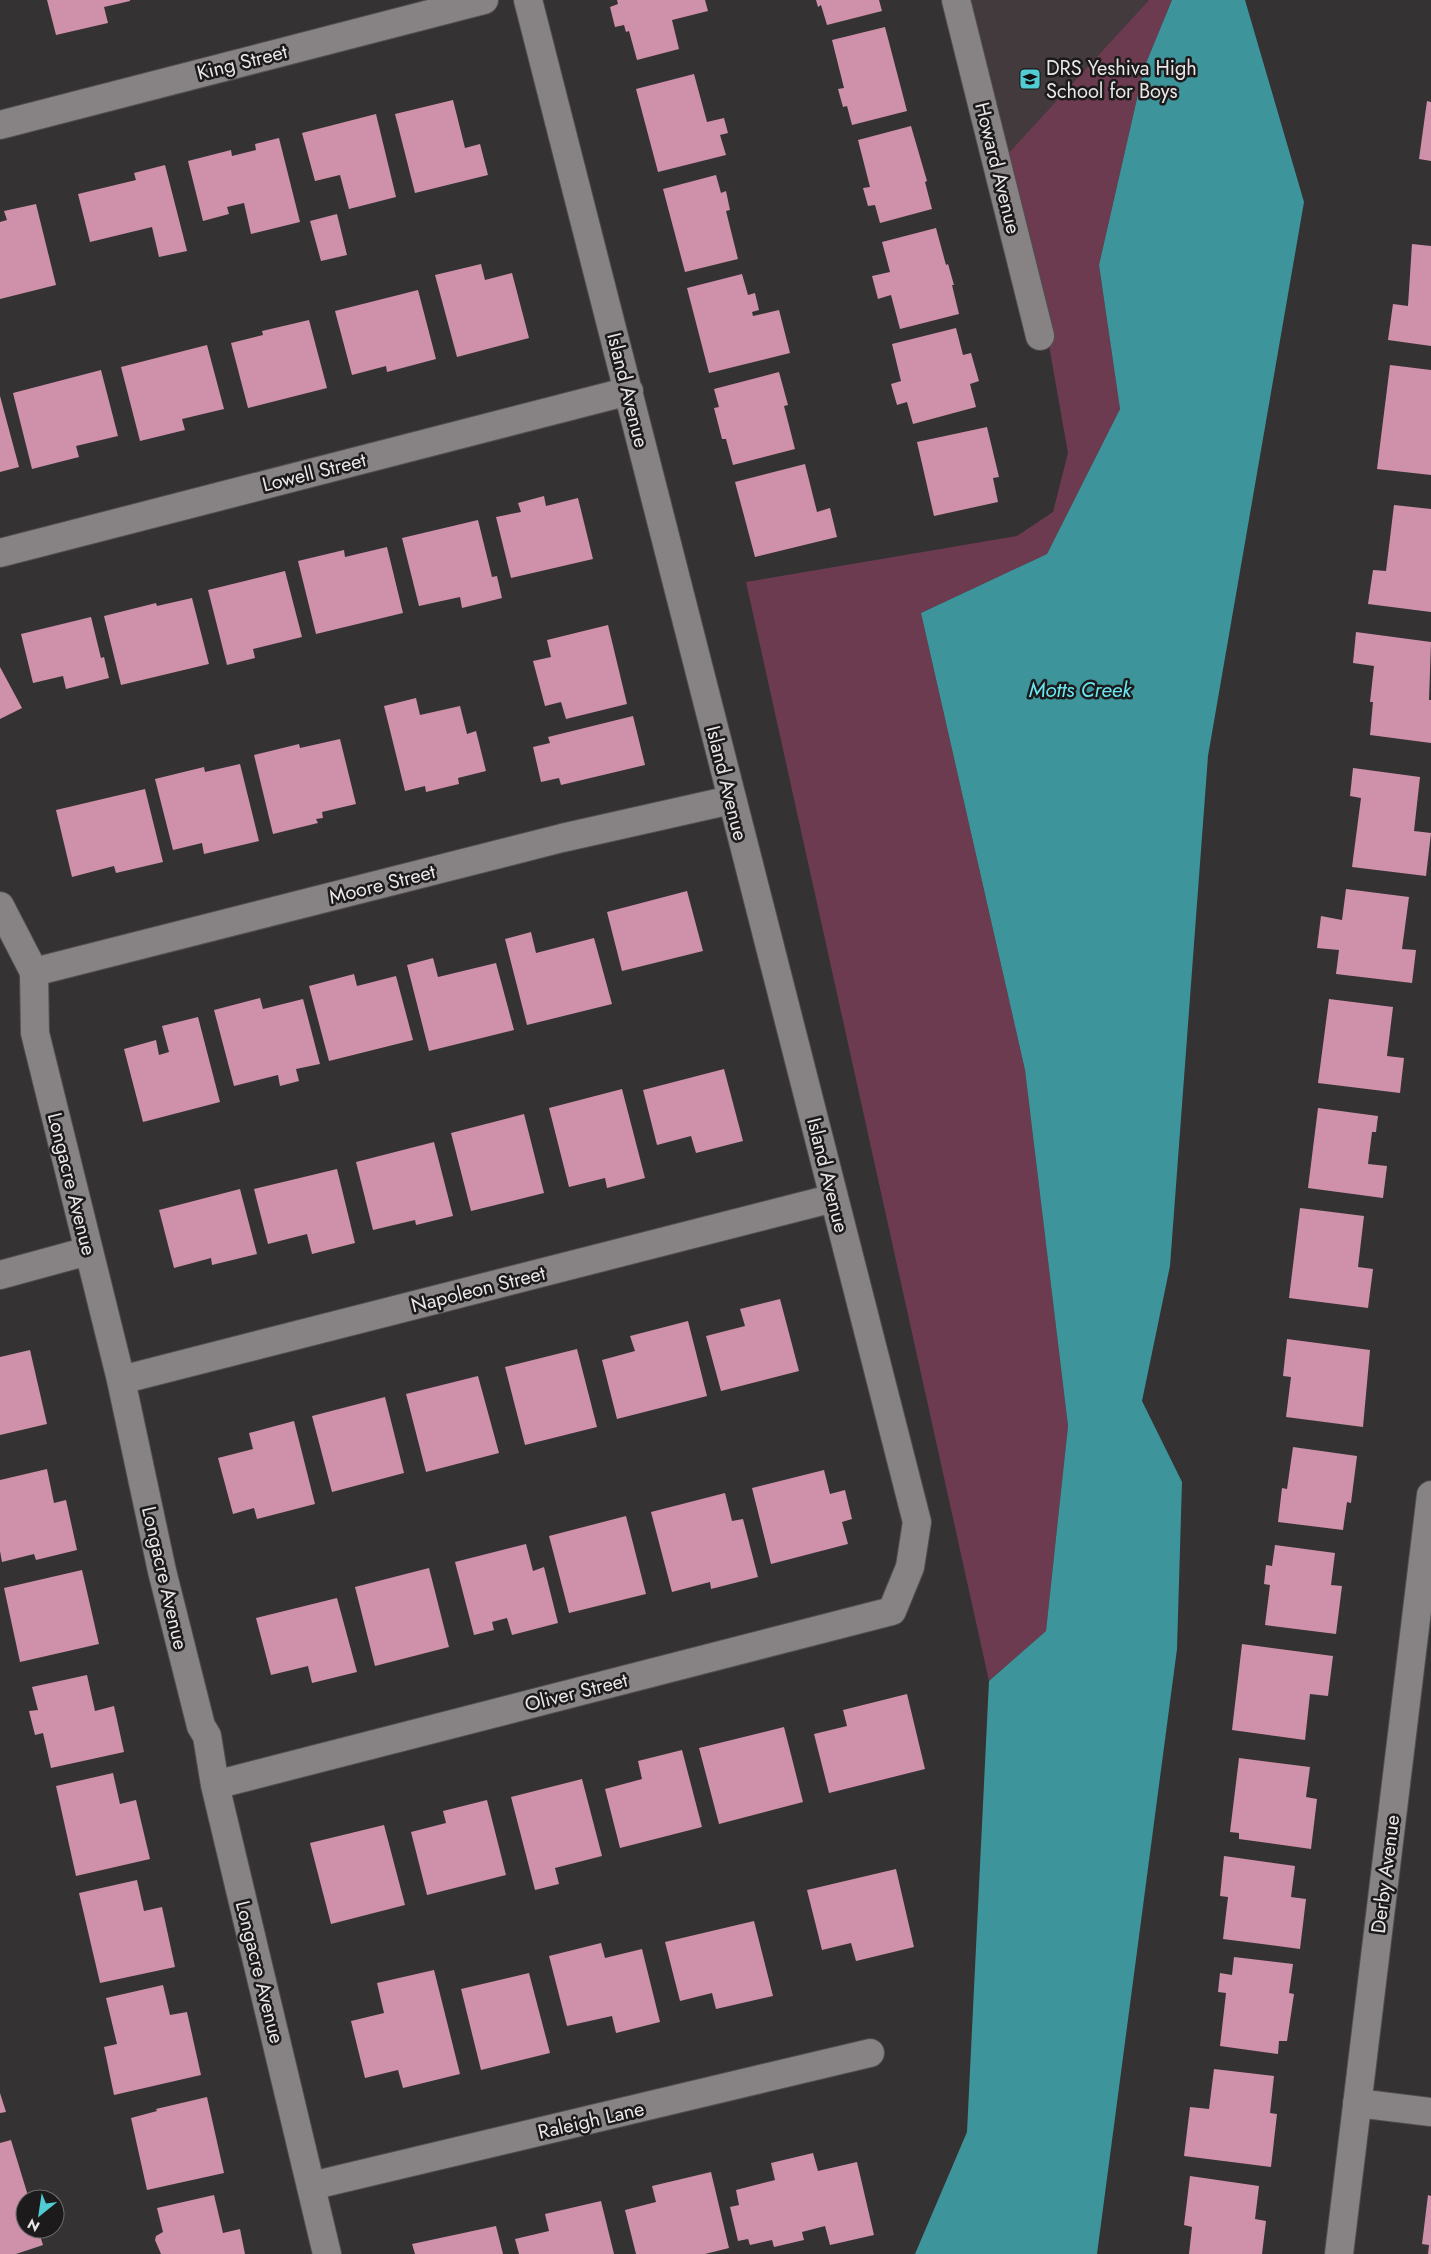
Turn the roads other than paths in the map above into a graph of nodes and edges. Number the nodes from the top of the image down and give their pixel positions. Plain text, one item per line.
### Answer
1 (484, 0) edge
2 (528, 0) edge
3 (956, 0) edge
4 (0, 125) edge
5 (1040, 336) dead end
6 (629, 391) junction
7 (0, 553) edge
8 (731, 800) junction
9 (0, 906) edge
10 (34, 972) junction
11 (834, 1198) junction
12 (88, 1251) junction
13 (0, 1275) edge
14 (121, 1380) junction
15 (1431, 1495) edge
16 (910, 1566) joint
17 (215, 1785) junction
18 (870, 2053) dead end
19 (1357, 2103) junction
20 (1431, 2112) edge
21 (311, 2186) junction
22 (327, 2254) edge
23 (1339, 2254) edge

1 - 4 street, King Street
2 - 6 street, Island Avenue
3 - 5 street, Howard Avenue
6 - 7 street, Lowell Street
6 - 8 street, Island Avenue
8 - 10 street, Moore Street
8 - 11 street, Island Avenue
9 - 10 street, Longacre Avenue
10 - 12 street, Longacre Avenue
11 - 14 street, Napoleon Street
11 - 16 street, Island Avenue
12 - 13 street
12 - 14 street, Longacre Avenue
14 - 17 street, Longacre Avenue
15 - 19 street, Derby Avenue
16 - 17 street, Oliver Street
17 - 21 street, Longacre Avenue
18 - 21 street, Raleigh Lane
19 - 20 street
19 - 23 street, Derby Avenue
21 - 22 street, Longacre Avenue

